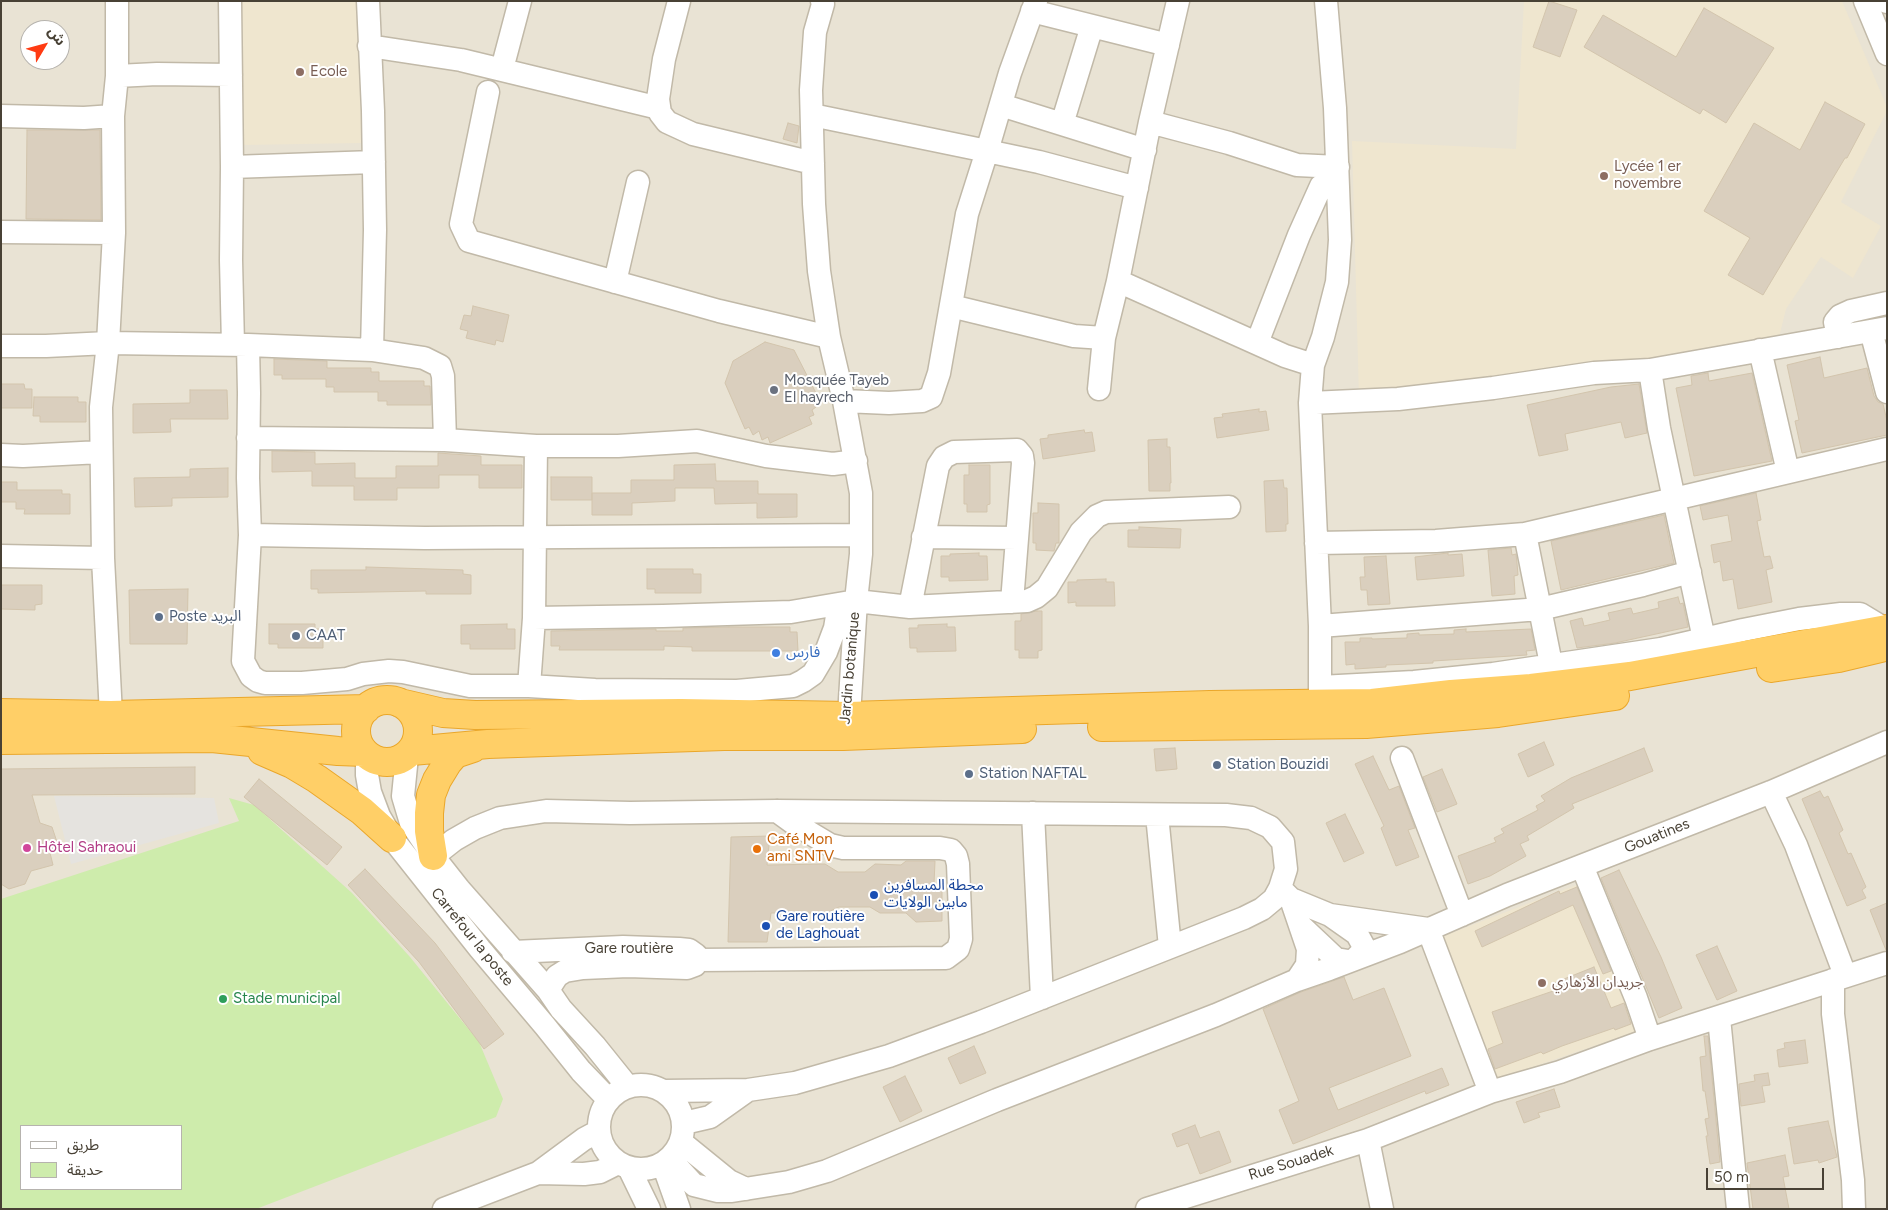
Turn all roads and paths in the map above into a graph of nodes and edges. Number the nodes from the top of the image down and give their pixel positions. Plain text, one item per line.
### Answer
1 (117, 1) edge
2 (230, 1) edge
3 (368, 1) edge
4 (520, 1) edge
5 (680, 1) edge
6 (1178, 1) edge
7 (1326, 1) edge
8 (1865, 1) edge
9 (823, 2) edge
10 (1034, 6) edge
11 (1092, 26) junction
12 (1168, 45) junction
13 (369, 46) junction
14 (1887, 54) edge
15 (502, 69) junction
16 (231, 75) junction
17 (117, 76) junction
18 (488, 92) dead end
19 (1001, 105) junction
20 (659, 108) junction
21 (812, 115) junction
22 (1, 116) edge
23 (113, 116) junction
24 (1150, 122) junction
25 (1062, 124) junction
26 (1145, 150) junction
27 (987, 151) junction
28 (374, 162) junction
29 (813, 163) junction
30 (1297, 165) junction
31 (232, 167) junction
32 (1338, 167) junction
33 (638, 182) dead end
34 (1137, 188) junction
35 (1330, 192) junction
36 (1, 232) edge
37 (114, 233) junction
38 (1118, 281) junction
39 (615, 282) junction
40 (1887, 303) edge
41 (951, 306) junction
42 (1879, 329) edge
43 (829, 337) junction
44 (1838, 337) junction
45 (1104, 338) junction
46 (108, 343) junction
47 (1257, 343) junction
48 (241, 345) junction
49 (1, 346) edge
50 (372, 350) junction
51 (1760, 350) junction
52 (1313, 365) junction
53 (1650, 370) junction
54 (1099, 389) dead end
55 (1887, 392) edge
56 (844, 401) junction
57 (1310, 403) junction
58 (248, 438) junction
59 (445, 440) junction
60 (536, 446) junction
61 (1887, 449) edge
62 (101, 452) junction
63 (1, 455) edge
64 (856, 461) junction
65 (1788, 472) junction
66 (1674, 499) junction
67 (1229, 507) dead end
68 (1525, 534) junction
69 (250, 535) junction
70 (861, 535) junction
71 (923, 537) junction
72 (534, 538) junction
73 (1017, 538) junction
74 (1316, 544) junction
75 (1, 556) edge
76 (103, 558) junction
77 (1690, 572) junction
78 (847, 602) junction
79 (1012, 602) junction
80 (910, 607) junction
81 (1540, 609) junction
82 (534, 618) junction
83 (1320, 626) junction
84 (1886, 635) edge
85 (1704, 639) junction
86 (1551, 664) junction
87 (347, 679) junction
88 (529, 686) junction
89 (1320, 696) junction
90 (400, 703) junction
91 (368, 707) junction
92 (1, 713) edge
93 (111, 715) junction
94 (846, 726) junction
95 (212, 738) junction
96 (1, 740) edge
97 (1887, 742) edge
98 (488, 744) junction
99 (409, 754) junction
100 (368, 755) junction
101 (1402, 758) dead end
102 (1771, 792) junction
103 (777, 811) junction
104 (1033, 813) junction
105 (1157, 815) junction
106 (392, 838) junction
107 (425, 862) junction
108 (1582, 866) junction
109 (1286, 893) junction
110 (1330, 915) junction
111 (1462, 915) junction
112 (1300, 924) junction
113 (1428, 929) junction
114 (1170, 948) junction
115 (513, 952) junction
116 (1353, 959) junction
117 (697, 960) junction
118 (1887, 963) edge
119 (1839, 978) junction
120 (1297, 980) junction
121 (548, 990) junction
122 (1042, 998) junction
123 (1719, 1018) junction
124 (1650, 1039) junction
125 (628, 1087) junction
126 (748, 1090) junction
127 (664, 1091) junction
128 (1490, 1092) junction
129 (609, 1100) junction
130 (600, 1131) junction
131 (1368, 1140) junction
132 (674, 1147) junction
133 (624, 1165) junction
134 (538, 1173) junction
135 (444, 1209) edge
136 (649, 1209) edge
137 (679, 1209) edge
138 (1147, 1209) edge
139 (1382, 1209) edge
140 (1738, 1209) edge
141 (1854, 1209) edge

1 - 17 street
2 - 16 street
3 - 13 street
4 - 15 street
5 - 20 street
6 - 12 street
7 - 32 street
8 - 14 street
9 - 21 street
10 - 11 street
10 - 19 street
11 - 12 street
11 - 25 street
12 - 24 street
13 - 15 street
13 - 28 street
15 - 20 street
16 - 17 street
16 - 31 street
17 - 23 street
18 - 39 street
19 - 25 street
19 - 27 street
20 - 29 street
21 - 27 street
21 - 29 street
22 - 23 street
23 - 37 street
24 - 26 street
24 - 30 street
25 - 26 street
26 - 34 street
27 - 34 street
27 - 41 street
28 - 31 street
28 - 50 street
29 - 43 street
30 - 32 street
30 - 35 street
31 - 48 street
32 - 35 street
33 - 39 street
34 - 38 street
35 - 47 street
35 - 52 street
36 - 37 street
37 - 46 street
38 - 45 street
38 - 47 street
39 - 43 street
40 - 44 street
41 - 45 street
41 - 56 street
42 - 44 street
42 - 55 street
43 - 56 street
44 - 51 street
45 - 54 street
46 - 48 street
46 - 49 street
46 - 62 street
47 - 52 street
48 - 50 street
48 - 58 street
50 - 59 street
51 - 53 street
51 - 65 street
52 - 57 street
53 - 57 street
53 - 66 street
56 - 64 street
57 - 74 street
58 - 59 street
58 - 69 street
59 - 60 street
60 - 64 street
60 - 72 street
61 - 65 street
62 - 63 street
62 - 76 street
64 - 70 street
65 - 66 street
66 - 68 street
66 - 77 street
67 - 79 street
68 - 74 street
68 - 81 street
69 - 72 street
69 - 87 street
70 - 72 street
70 - 78 street
71 - 73 street
71 - 73 street
71 - 80 street
72 - 82 street
73 - 79 street
74 - 83 street
75 - 76 street
76 - 93 street
77 - 81 street
77 - 85 street
78 - 80 street
78 - 82 street
78 - 88 street
78 - 94 street, Jardin botanique
79 - 80 street
81 - 83 street
81 - 86 street
82 - 88 street
83 - 89 street
84 - 85 street
84 - 89 highway
84 - 94 highway
85 - 86 street
86 - 89 street
87 - 88 street
87 - 91 street
89 - 94 highway
90 - 91 highway
90 - 94 highway
90 - 99 highway, Carrefour la poste
91 - 93 highway
91 - 100 highway, Carrefour la poste
92 - 93 highway
94 - 98 highway
95 - 96 highway
95 - 100 highway
95 - 106 highway
97 - 102 street, Gouatines
98 - 99 highway
98 - 107 highway
99 - 100 highway
99 - 107 street, Carrefour la poste
100 - 106 street, Carrefour la poste
101 - 111 street
102 - 108 street, Gouatines
102 - 119 street
103 - 104 street
103 - 107 street
103 - 117 street
104 - 105 street
104 - 122 street
105 - 109 street
105 - 114 street
106 - 107 street, Carrefour la poste
107 - 115 street, Carrefour la poste
107 - 129 street, Carrefour la poste
108 - 111 street, Gouatines
108 - 124 street
109 - 110 street
109 - 112 street
109 - 114 street
110 - 113 street
110 - 116 street
111 - 113 street, Gouatines
112 - 116 street
112 - 120 street
113 - 116 street, Gouatines
113 - 128 street
114 - 122 street
115 - 117 street, Gare routière
115 - 121 street, Carrefour la poste
116 - 120 street, Gouatines
117 - 121 street, Gare routière
118 - 119 street
119 - 123 street
119 - 141 street
120 - 132 street, Gouatines
121 - 125 street, Carrefour la poste
122 - 126 street
123 - 124 street
123 - 140 street
124 - 128 street
125 - 127 street
125 - 129 street
126 - 127 street
126 - 132 street
127 - 132 street
128 - 131 street
129 - 130 street
130 - 133 street
130 - 134 street
131 - 138 street, Rue Souadek
131 - 139 street
132 - 133 street
132 - 137 street
133 - 134 street
133 - 136 street
134 - 135 street

